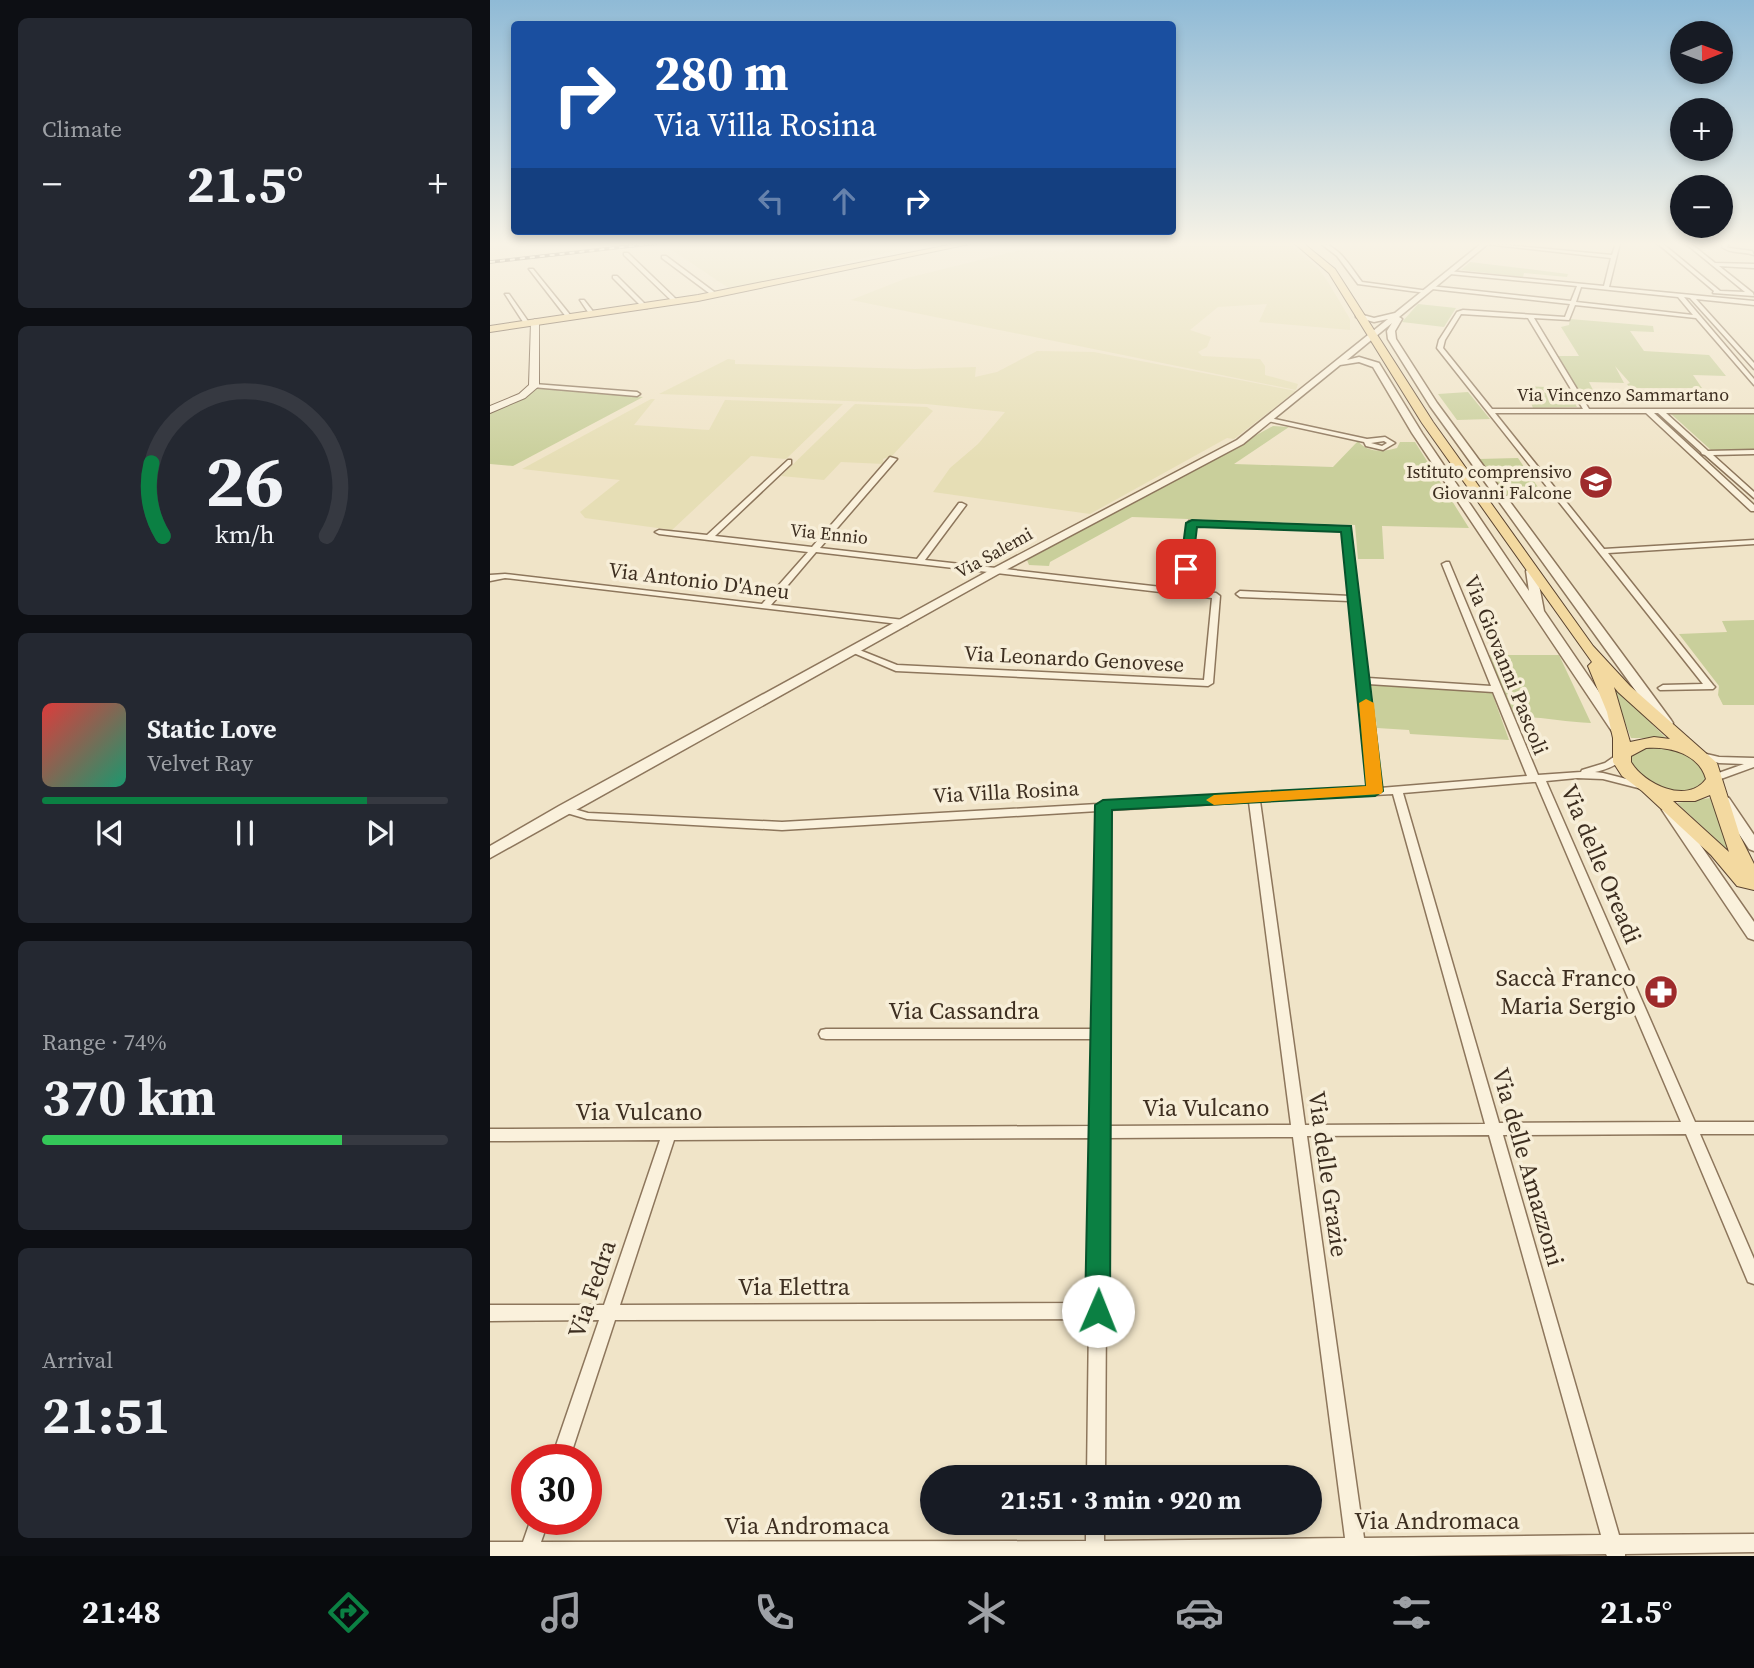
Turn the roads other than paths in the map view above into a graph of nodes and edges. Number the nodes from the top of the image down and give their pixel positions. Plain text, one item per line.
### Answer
1 (525, 316) edge
2 (580, 316) edge
3 (1359, 316) edge
4 (1393, 316) edge
5 (1399, 316) edge
6 (1401, 316) edge
7 (1460, 316) edge
8 (1524, 316) edge
9 (1530, 316) junction
10 (1568, 316) edge
11 (1686, 316) edge
12 (1708, 316) edge
13 (569, 317) joint
14 (1698, 317) joint
15 (1362, 320) junction
16 (531, 323) junction
17 (1390, 323) junction
18 (490, 329) edge
19 (1373, 337) junction
20 (1716, 338) junction
21 (1729, 339) junction
22 (1356, 350) junction
23 (1384, 354) junction
24 (1338, 364) junction
25 (1754, 367) edge
26 (1752, 378) edge
27 (534, 386) junction
28 (637, 394) dead end
29 (1433, 404) junction
30 (490, 410) edge
31 (1491, 411) junction
32 (1587, 411) junction
33 (1648, 411) junction
34 (1660, 411) junction
35 (1754, 411) edge
36 (1270, 420) junction
37 (1428, 423) junction
38 (1367, 441) dead end
39 (1754, 452) edge
40 (1693, 453) junction
41 (1706, 453) junction
42 (893, 459) dead end
43 (1700, 459) junction
44 (1713, 459) junction
45 (1754, 459) edge
46 (788, 462) dead end
47 (1754, 496) edge
48 (962, 505) dead end
49 (1754, 509) edge
50 (659, 532) dead end
51 (710, 537) junction
52 (1754, 542) edge
53 (815, 548) junction
54 (1701, 549) junction
55 (1754, 549) edge
56 (1606, 555) junction
57 (921, 560) junction
58 (1446, 564) dead end
59 (996, 571) junction
60 (1532, 571) junction
61 (490, 578) edge
62 (1183, 592) junction
63 (1240, 594) dead end
64 (1216, 596) joint
65 (1355, 599) junction
66 (765, 606) junction
67 (1538, 614) junction
68 (904, 623) junction
69 (1588, 649) junction
70 (854, 651) junction
71 (1364, 681) junction
72 (1663, 688) dead end
73 (1498, 689) junction
74 (1619, 732) junction
75 (1678, 738) junction
76 (1695, 754) junction
77 (1623, 755) junction
78 (1754, 763) edge
79 (1577, 775) junction
80 (1536, 779) junction
81 (1715, 782) junction
82 (1397, 790) junction
83 (1375, 791) junction
84 (1652, 792) junction
85 (1254, 798) junction
86 (1103, 805) junction
87 (564, 809) junction
88 (1754, 846) edge
89 (490, 853) edge
90 (1754, 883) edge
91 (1754, 892) edge
92 (1754, 934) edge
93 (826, 1034) dead end
94 (1101, 1034) junction
95 (1690, 1128) junction
96 (1754, 1128) edge
97 (1494, 1129) junction
98 (1299, 1130) junction
99 (1100, 1131) junction
100 (490, 1135) edge
101 (669, 1135) junction
102 (1754, 1277) edge
103 (1098, 1311) junction
104 (610, 1312) junction
105 (490, 1313) edge
106 (565, 1444) edge
107 (1096, 1465) edge
108 (534, 1535) edge
109 (1095, 1535) edge
110 (1754, 1543) edge
111 (1614, 1550) edge
112 (490, 1551) edge
113 (1356, 1551) edge
114 (528, 1553) edge
115 (1095, 1553) edge

1 - 16 street
2 - 13 main road
3 - 15 main road
4 - 15 street
5 - 17 street, Via Salemi
6 - 29 street
7 - 31 street
8 - 9 street
9 - 10 street
9 - 32 street
11 - 14 street
12 - 21 street
13 - 16 main road
14 - 20 street
15 - 17 street
15 - 19 main road
15 - 22 street
16 - 18 main road
16 - 27 main road
17 - 19 street, Via Salemi
19 - 22 street, Via Salemi
19 - 23 main road
20 - 21 street
20 - 26 street
21 - 25 street
22 - 23 street
22 - 24 street, Via Salemi
23 - 37 main road
24 - 36 street, Via Salemi
24 - 67 street
27 - 28 street
27 - 30 main road
29 - 37 street
29 - 75 street
31 - 32 street, Via Vincenzo Sammartano
31 - 56 street
32 - 33 street, Via Vincenzo Sammartano
33 - 34 street, Via Vincenzo Sammartano
33 - 40 street
34 - 35 street, Via Vincenzo Sammartano
34 - 41 street
36 - 38 street
36 - 59 street, Via Salemi
37 - 60 main road
39 - 41 street
40 - 41 street
40 - 43 street
41 - 44 street
42 - 53 street
43 - 44 street
43 - 49 street
44 - 45 street
44 - 47 street
46 - 51 street
48 - 57 street
50 - 51 street, Via Ennio
51 - 53 street, Via Ennio
52 - 54 street
53 - 57 street, Via Ennio
53 - 66 street
54 - 55 street
54 - 56 street
56 - 72 street
57 - 59 street, Via Ennio
58 - 73 street, Via Giovanni Pascoli
59 - 62 street, Via Ennio
59 - 68 street, Via Salemi
60 - 67 street
60 - 69 main road
61 - 66 street, Via Antonio D'Aneu
62 - 64 street, Via Ennio
62 - 65 street
63 - 65 street
64 - 70 street, Via Leonardo Genovese
65 - 71 street
66 - 68 street, Via Antonio D'Aneu
67 - 74 street
68 - 70 street, Via Salemi
69 - 74 main road
69 - 75 main road
70 - 87 street, Via Salemi
71 - 73 street
71 - 83 street
73 - 80 street, Via Giovanni Pascoli
74 - 77 main road
75 - 76 main road
76 - 77 main road
76 - 78 street
76 - 81 main road
77 - 79 street, Via Villa Rosina
77 - 84 main road
78 - 81 street
79 - 80 street, Via Villa Rosina
79 - 84 street, Via Villa Rosina
80 - 82 street, Via Villa Rosina
80 - 95 street, Via delle Oreadi
81 - 84 main road
81 - 88 street
81 - 90 main road
82 - 83 street, Via Villa Rosina
82 - 97 street, Via delle Amazzoni
83 - 85 street, Via Villa Rosina
84 - 91 main road
84 - 92 street
85 - 86 street, Via Villa Rosina
85 - 98 street, Via delle Grazie
86 - 87 street, Via Villa Rosina
86 - 94 street
87 - 89 street, Via Salemi
93 - 94 street, Via Cassandra
94 - 99 street
95 - 96 street, Via Vulcano
95 - 97 street, Via Vulcano
95 - 102 street, Via delle Oreadi
97 - 98 street, Via Vulcano
97 - 111 street, Via delle Amazzoni
98 - 99 street, Via Vulcano
98 - 113 street, Via delle Grazie
99 - 101 street, Via Vulcano
99 - 103 street
100 - 101 street, Via Vulcano
101 - 104 street, Via Fedra
103 - 104 street, Via Elettra
103 - 107 street
104 - 105 street, Via Elettra
104 - 106 street, Via Fedra
108 - 114 street
109 - 115 street
110 - 111 street, Via Andromaca
111 - 113 street, Via Andromaca
112 - 114 street, Via Andromaca
113 - 115 street, Via Andromaca
114 - 115 street, Via Andromaca

